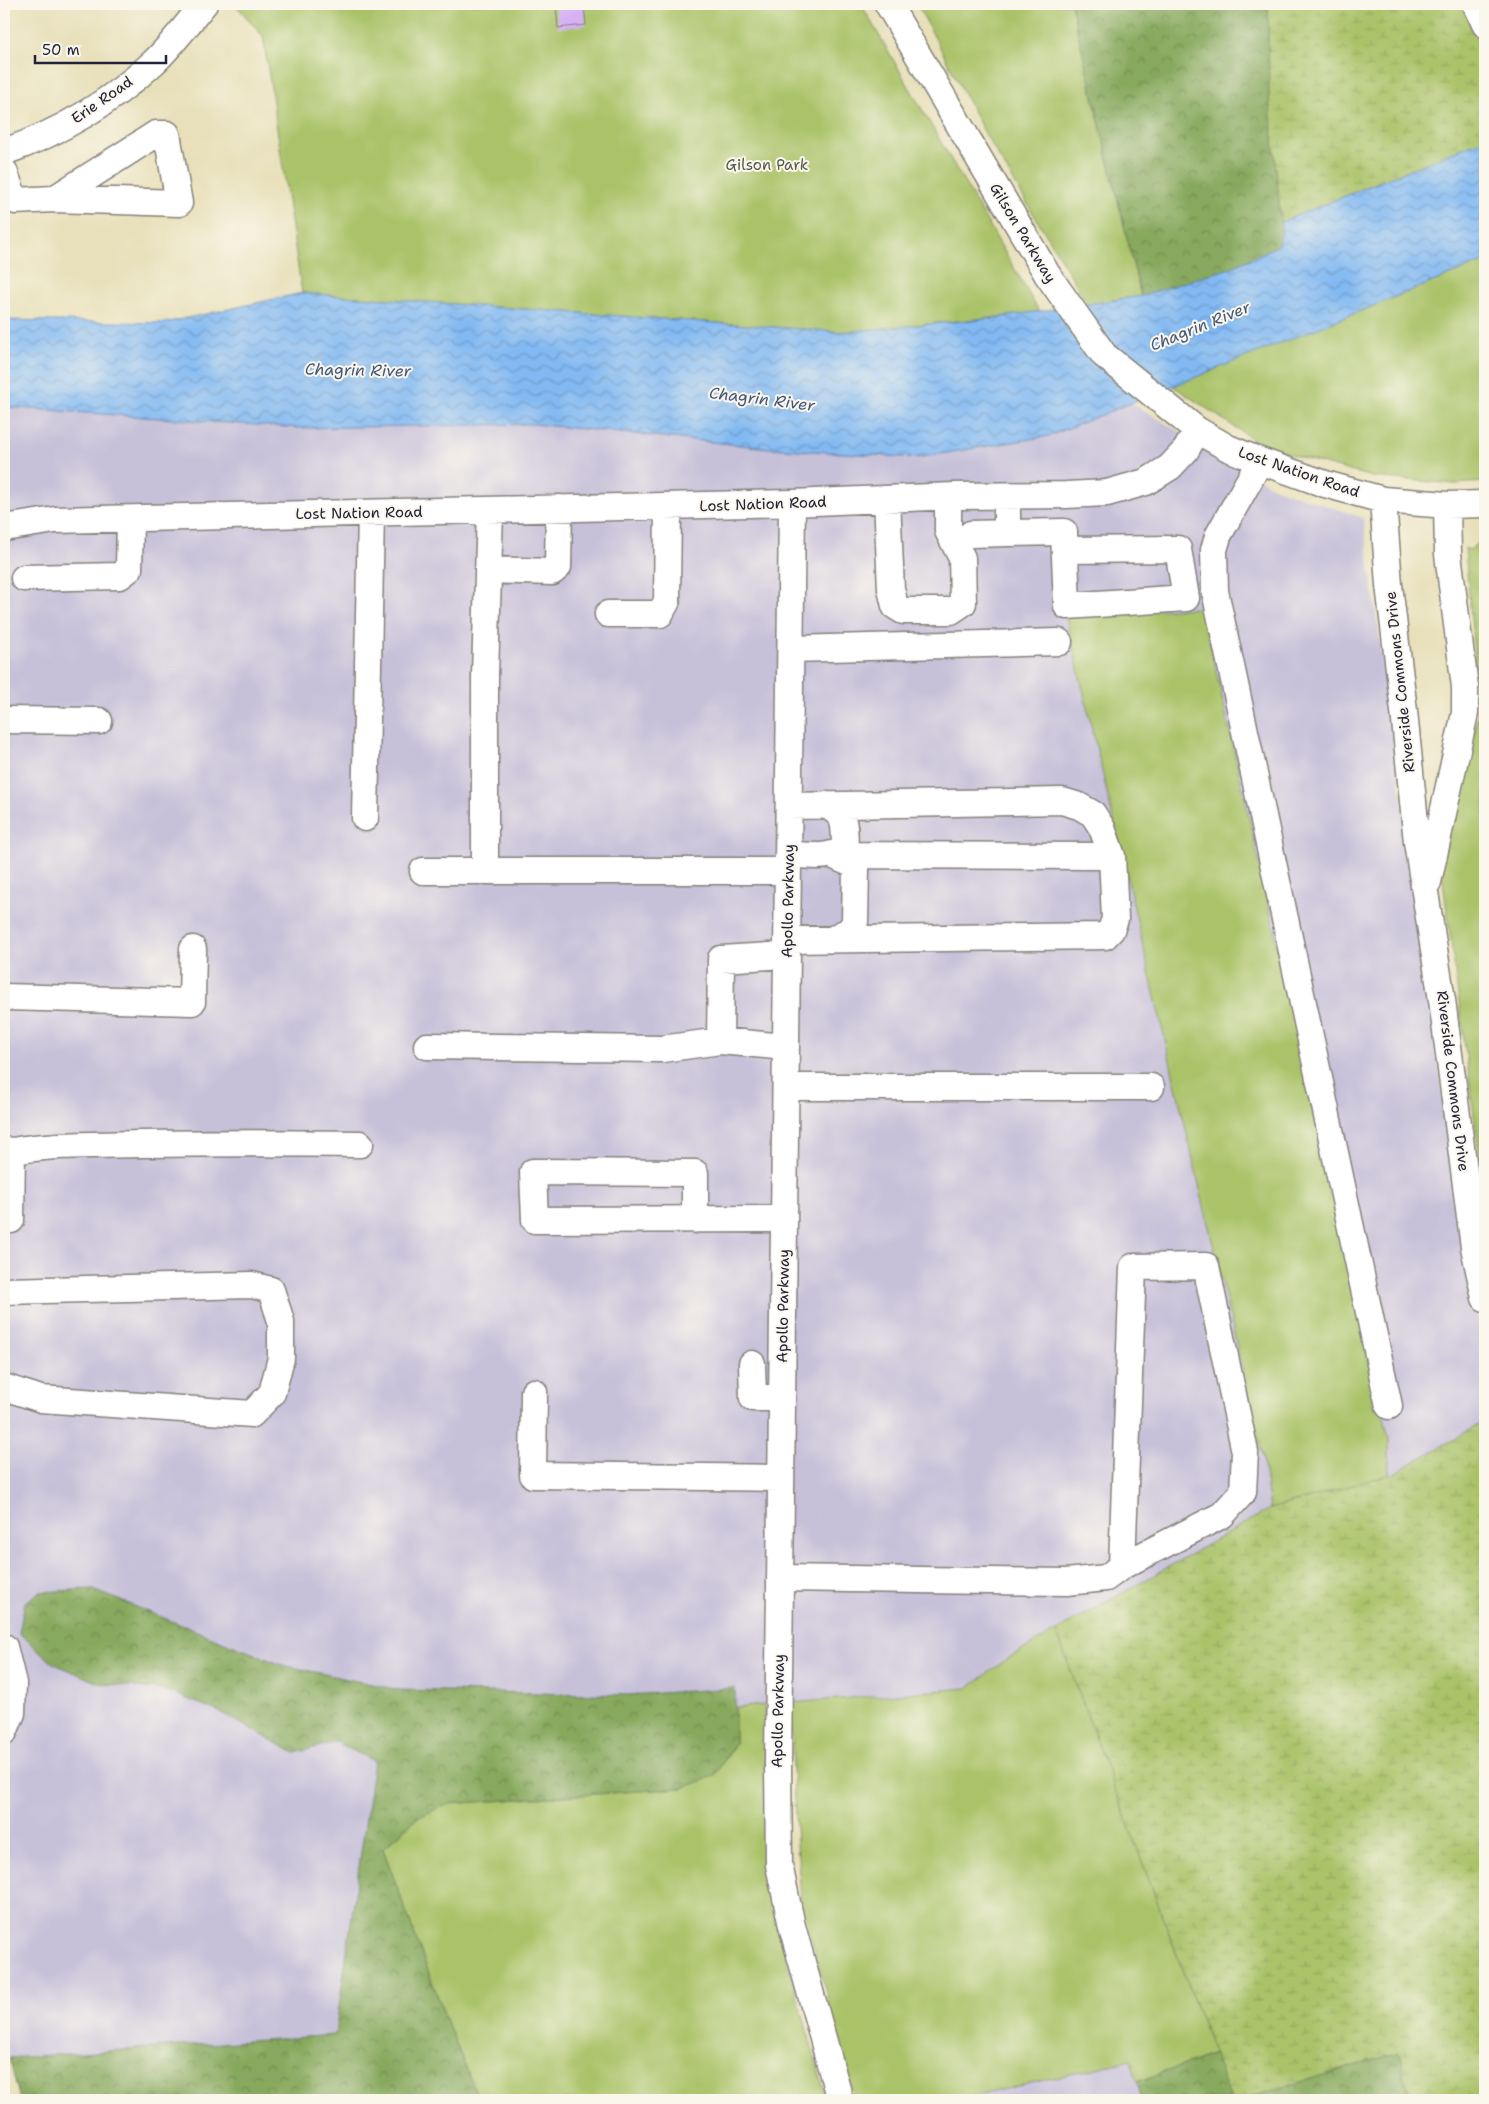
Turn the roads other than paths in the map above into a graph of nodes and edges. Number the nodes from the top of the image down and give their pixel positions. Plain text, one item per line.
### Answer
1 (204, 4) edge
2 (888, 4) edge
3 (1476, 4) edge
4 (1485, 24) edge
5 (4, 152) edge
6 (4, 171) edge
7 (54, 199) dead end
8 (1197, 430) junction
9 (1260, 461) junction
10 (948, 496) junction
11 (1007, 496) junction
12 (887, 499) junction
13 (1383, 500) junction
14 (792, 503) junction
15 (1485, 504) edge
16 (1447, 505) junction
17 (668, 506) junction
18 (559, 508) junction
19 (490, 510) junction
20 (371, 513) junction
21 (130, 519) junction
22 (4, 528) edge
23 (1007, 533) junction
24 (971, 534) dead end
25 (1066, 550) junction
26 (488, 570) junction
27 (24, 578) dead end
28 (608, 614) dead end
29 (1059, 642) dead end
30 (791, 649) junction
31 (4, 720) edge
32 (100, 721) dead end
33 (826, 805) junction
34 (789, 806) junction
35 (365, 818) dead end
36 (832, 855) junction
37 (1112, 856) junction
38 (788, 863) junction
39 (423, 871) dead end
40 (485, 871) junction
41 (1426, 893) junction
42 (833, 939) junction
43 (787, 948) junction
44 (193, 949) dead end
45 (4, 997) edge
46 (720, 1042) junction
47 (427, 1046) dead end
48 (786, 1047) junction
49 (786, 1087) junction
50 (1151, 1087) dead end
51 (360, 1144) dead end
52 (8, 1150) edge
53 (784, 1219) junction
54 (11, 1220) dead end
55 (695, 1220) junction
56 (4, 1291) edge
57 (1485, 1298) edge
58 (752, 1364) dead end
59 (4, 1387) edge
60 (534, 1392) dead end
61 (782, 1398) junction
62 (1389, 1406) dead end
63 (781, 1478) junction
64 (1122, 1566) junction
65 (780, 1578) junction
66 (4, 1648) edge
67 (4, 1732) edge
68 (840, 2100) edge

1 - 5 street, Erie Road
2 - 8 street, Gilson Parkway
3 - 4 street
6 - 7 street
8 - 9 street, Lost Nation Road
8 - 11 street, Lost Nation Road
9 - 13 street, Lost Nation Road
9 - 62 street
10 - 11 street, Lost Nation Road
10 - 12 street, Lost Nation Road
10 - 12 street
11 - 23 street
12 - 14 street, Lost Nation Road
13 - 16 street, Lost Nation Road
13 - 41 street, Riverside Commons Drive
14 - 17 street, Lost Nation Road
14 - 30 street, Apollo Parkway
15 - 16 street, Lost Nation Road
16 - 41 street, Riverside Commons Drive
17 - 18 street, Lost Nation Road
17 - 28 street
18 - 19 street, Lost Nation Road
18 - 26 street
19 - 20 street, Lost Nation Road
19 - 26 street
20 - 21 street, Lost Nation Road
20 - 35 street
21 - 22 street, Lost Nation Road
21 - 27 street
23 - 24 street
23 - 25 street
25 - 25 street
26 - 40 street
29 - 30 street
30 - 34 street, Apollo Parkway
31 - 32 street
33 - 34 street
33 - 36 street
33 - 37 street
34 - 38 street, Apollo Parkway
36 - 37 street
36 - 38 street
36 - 42 street
37 - 42 street
38 - 40 street
38 - 43 street, Apollo Parkway
39 - 40 street
41 - 57 street, Riverside Commons Drive
42 - 43 street
43 - 46 street
43 - 48 street, Apollo Parkway
44 - 45 street
46 - 47 street
46 - 48 street
48 - 49 street, Apollo Parkway
49 - 50 street
49 - 53 street, Apollo Parkway
51 - 52 street
52 - 54 street
53 - 55 street
53 - 61 street, Apollo Parkway
55 - 55 street
56 - 59 street
58 - 61 street
60 - 63 street
61 - 63 street, Apollo Parkway
63 - 65 street, Apollo Parkway
64 - 64 street
64 - 65 street
65 - 68 street, Apollo Parkway
66 - 67 street

